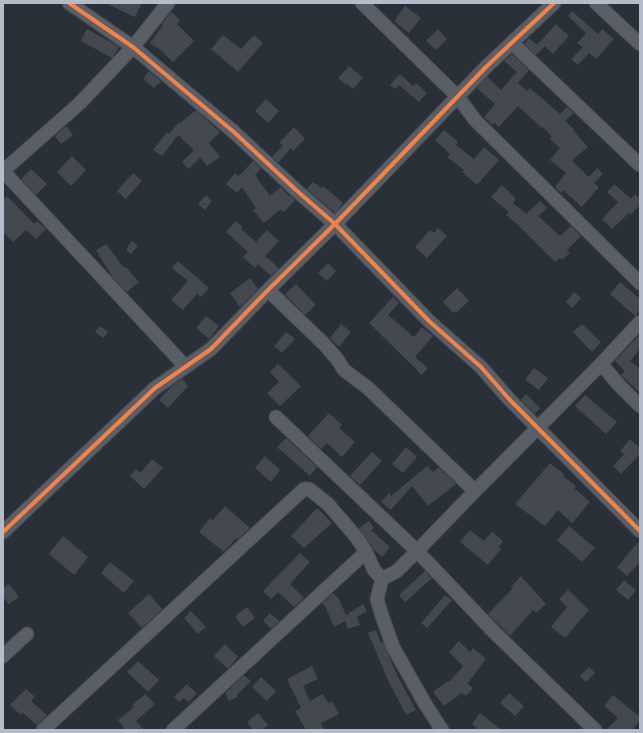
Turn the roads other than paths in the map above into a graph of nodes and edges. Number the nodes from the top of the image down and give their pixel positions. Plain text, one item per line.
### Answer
1 (69, 3) edge
2 (168, 3) edge
3 (362, 3) edge
4 (554, 3) edge
5 (596, 3) edge
6 (512, 42) junction
7 (640, 44) edge
8 (133, 47) junction
9 (458, 97) junction
10 (640, 165) edge
11 (3, 171) edge
12 (336, 224) junction
13 (640, 283) edge
14 (268, 290) junction
15 (640, 322) edge
16 (601, 364) junction
17 (185, 366) junction
18 (640, 406) edge
19 (276, 417) dead end
20 (537, 427) junction
21 (474, 491) junction
22 (640, 531) edge
23 (3, 532) edge
24 (366, 552) junction
25 (417, 552) junction
26 (382, 579) junction
27 (27, 634) dead end
28 (3, 656) edge
29 (43, 730) edge
30 (174, 730) edge
31 (442, 730) edge
32 (595, 730) edge

1 - 8 street
2 - 8 street
3 - 9 street
4 - 6 street
5 - 7 street
6 - 9 street
6 - 10 street
8 - 11 street
8 - 12 street
9 - 12 street
9 - 13 street
11 - 17 street
12 - 14 street
12 - 20 street
14 - 17 street
14 - 21 street
15 - 16 street
16 - 18 street
16 - 20 street
17 - 23 street
19 - 25 street
20 - 21 street
20 - 22 street
21 - 25 street
24 - 26 street
24 - 29 street
24 - 30 street
25 - 26 street
25 - 32 street
26 - 31 street
27 - 28 street

